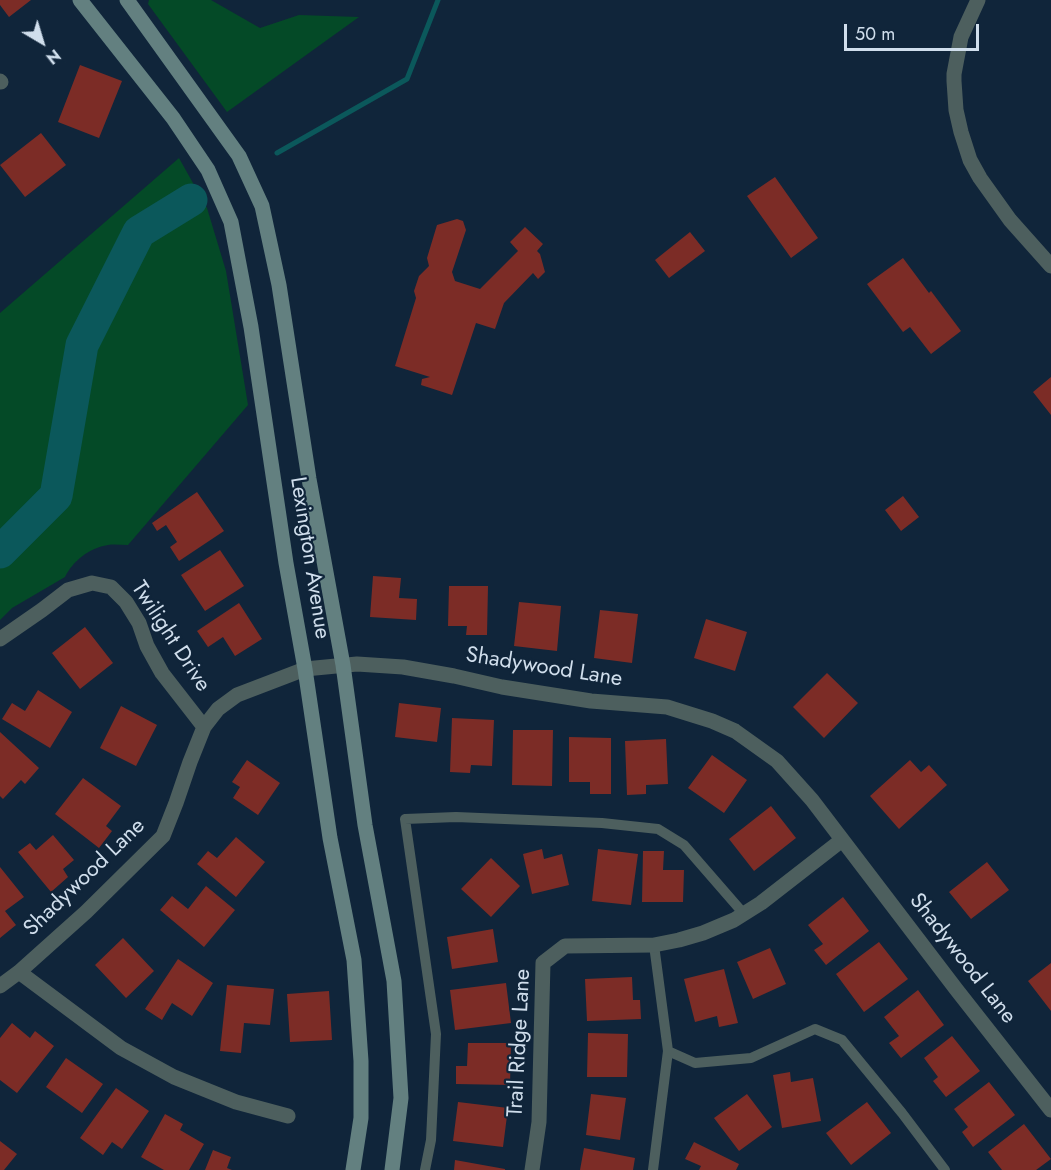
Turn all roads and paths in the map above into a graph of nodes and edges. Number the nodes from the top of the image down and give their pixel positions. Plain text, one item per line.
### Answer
1 (80, 0) edge
2 (127, 0) edge
3 (978, 0) edge
4 (1051, 266) edge
5 (0, 639) edge
6 (343, 665) junction
7 (305, 669) junction
8 (204, 727) junction
9 (842, 840) junction
10 (744, 914) junction
11 (654, 945) junction
12 (19, 972) junction
13 (0, 987) edge
14 (668, 1051) junction
15 (1051, 1110) edge
16 (288, 1116) dead end
17 (353, 1170) edge
18 (392, 1170) edge
19 (424, 1170) edge
20 (532, 1170) edge
21 (653, 1170) edge
22 (945, 1170) edge

1 - 7 street, Lexington Avenue
2 - 6 street, Lexington Avenue
3 - 4 street
5 - 8 street, Twilight Drive
6 - 7 street, Shadywood Lane
6 - 9 street, Shadywood Lane
6 - 18 street, Lexington Avenue
7 - 8 street, Shadywood Lane
7 - 17 street, Lexington Avenue
8 - 12 street, Shadywood Lane
9 - 10 street, Trail Ridge Lane
9 - 15 street, Shadywood Lane
10 - 11 street, Trail Ridge Lane
10 - 19 lane
11 - 14 lane
11 - 20 street, Trail Ridge Lane
12 - 13 street, Shadywood Lane
12 - 16 street
14 - 21 lane
14 - 22 lane

